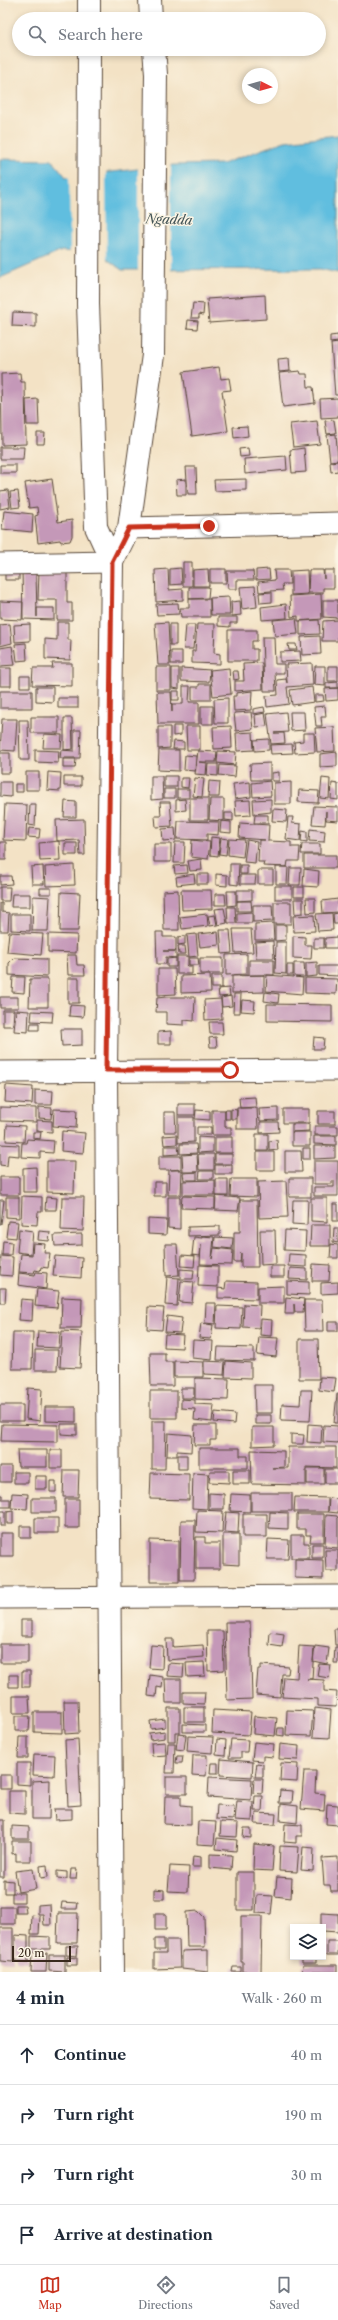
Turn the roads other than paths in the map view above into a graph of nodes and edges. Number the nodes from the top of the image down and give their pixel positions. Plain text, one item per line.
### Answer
1 (89, 0) edge
2 (150, 0) edge
3 (89, 12) edge
4 (151, 12) edge
5 (89, 56) edge
6 (155, 56) edge
7 (338, 523) edge
8 (129, 528) junction
9 (112, 562) junction
10 (0, 564) edge
11 (106, 1070) junction
12 (338, 1070) edge
13 (0, 1072) edge
14 (338, 1596) edge
15 (0, 1598) edge
16 (109, 1598) junction
17 (112, 1972) edge

1 - 3 main road
2 - 4 main road
5 - 9 main road
6 - 8 main road
7 - 8 street
8 - 9 main road
9 - 10 street
9 - 11 main road
11 - 12 street
11 - 13 street
11 - 16 main road
14 - 16 street
15 - 16 street
16 - 17 main road

